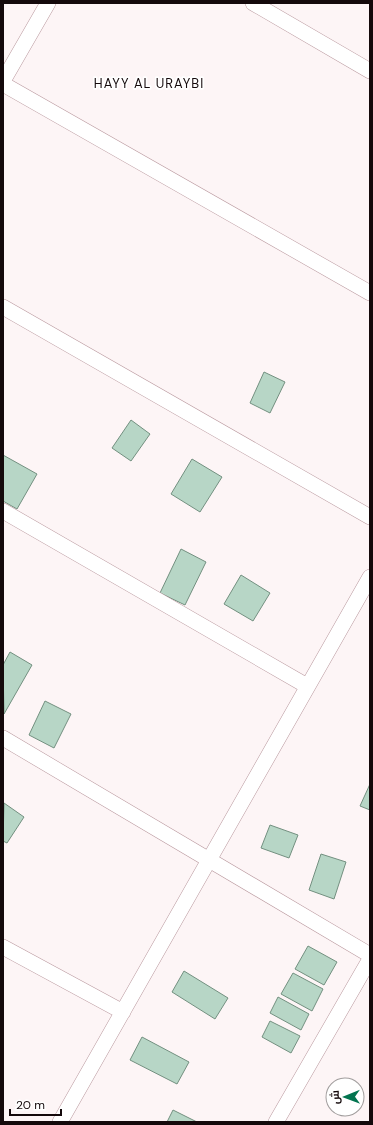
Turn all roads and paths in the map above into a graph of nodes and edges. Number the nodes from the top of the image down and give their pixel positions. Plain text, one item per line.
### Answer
1 (48, 3) edge
2 (253, 3) edge
3 (370, 71) edge
4 (3, 81) edge
5 (3, 84) edge
6 (370, 294) edge
7 (3, 307) edge
8 (3, 512) edge
9 (370, 517) edge
10 (370, 577) edge
11 (307, 686) junction
12 (3, 738) edge
13 (210, 860) junction
14 (3, 947) edge
15 (370, 955) edge
16 (370, 960) edge
17 (123, 1012) junction
18 (60, 1122) edge
19 (276, 1122) edge

1 - 4 street
2 - 3 street
5 - 6 street
7 - 9 street
8 - 11 street
10 - 11 street
11 - 13 street
12 - 13 street
13 - 15 street
13 - 17 street
14 - 17 street
16 - 19 street
17 - 18 street

